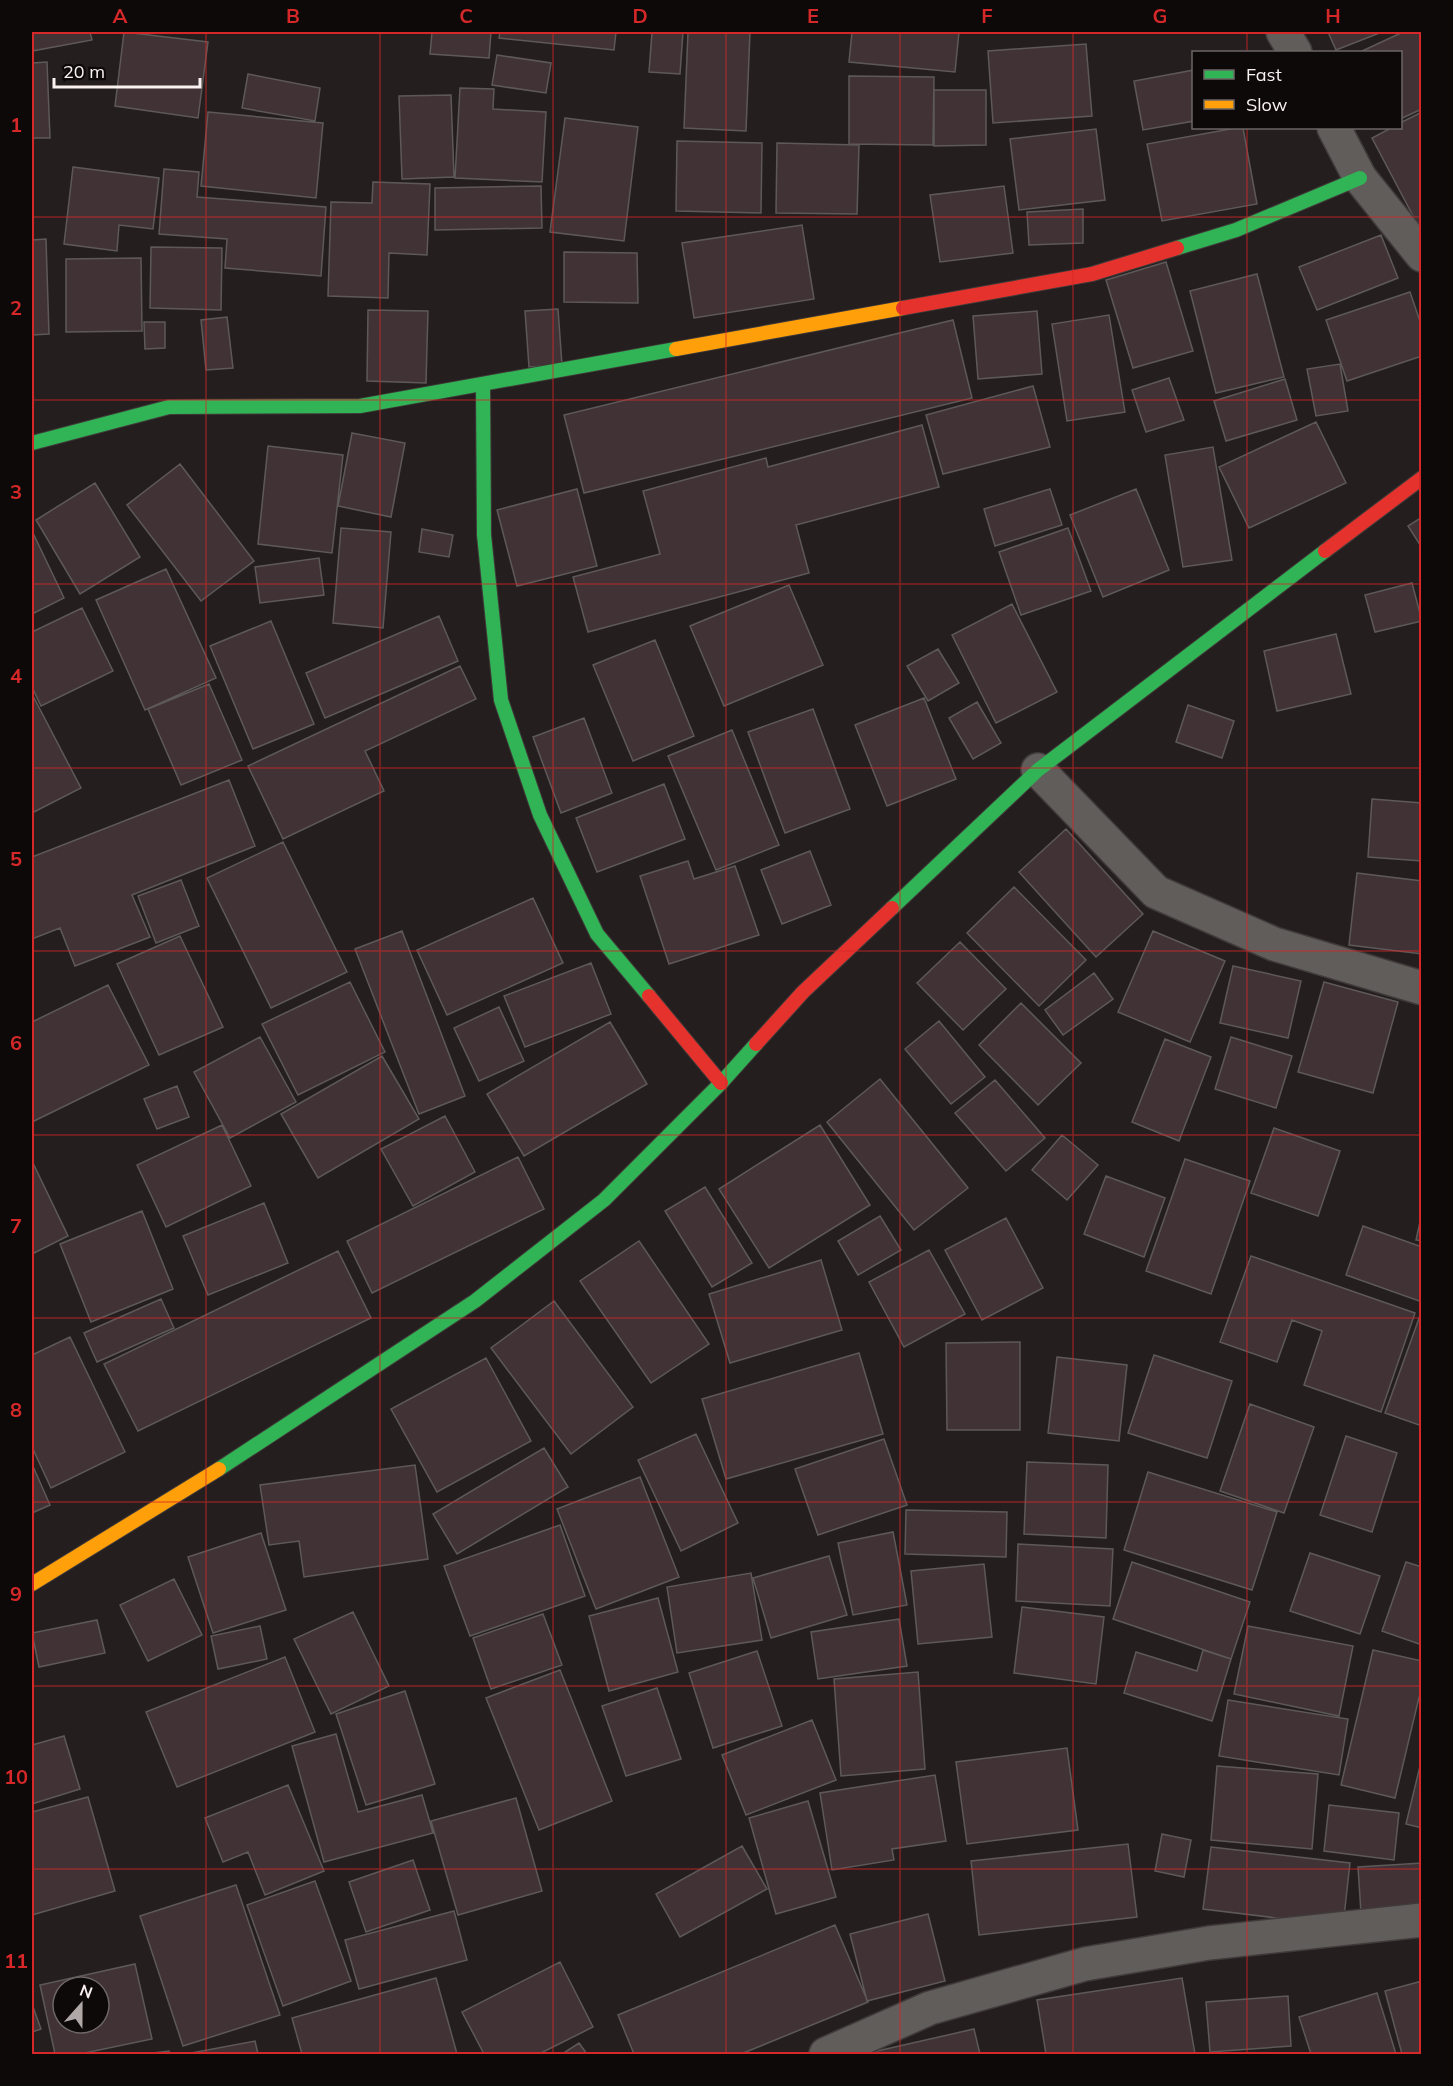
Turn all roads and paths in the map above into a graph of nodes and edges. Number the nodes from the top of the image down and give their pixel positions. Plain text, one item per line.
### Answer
1 (1283, 32) edge
2 (1294, 51) edge
3 (1335, 129) edge
4 (1360, 178) junction
5 (1422, 255) edge
6 (483, 384) junction
7 (32, 443) edge
8 (1422, 478) edge
9 (1038, 770) junction
10 (1422, 988) edge
11 (721, 1083) junction
12 (32, 1584) edge
13 (1422, 1920) edge
14 (826, 2055) edge

1 - 2 street
3 - 4 street
4 - 5 street
4 - 6 street
6 - 7 street
6 - 11 street
8 - 9 street
9 - 10 street
9 - 11 street
11 - 12 street
13 - 14 street

